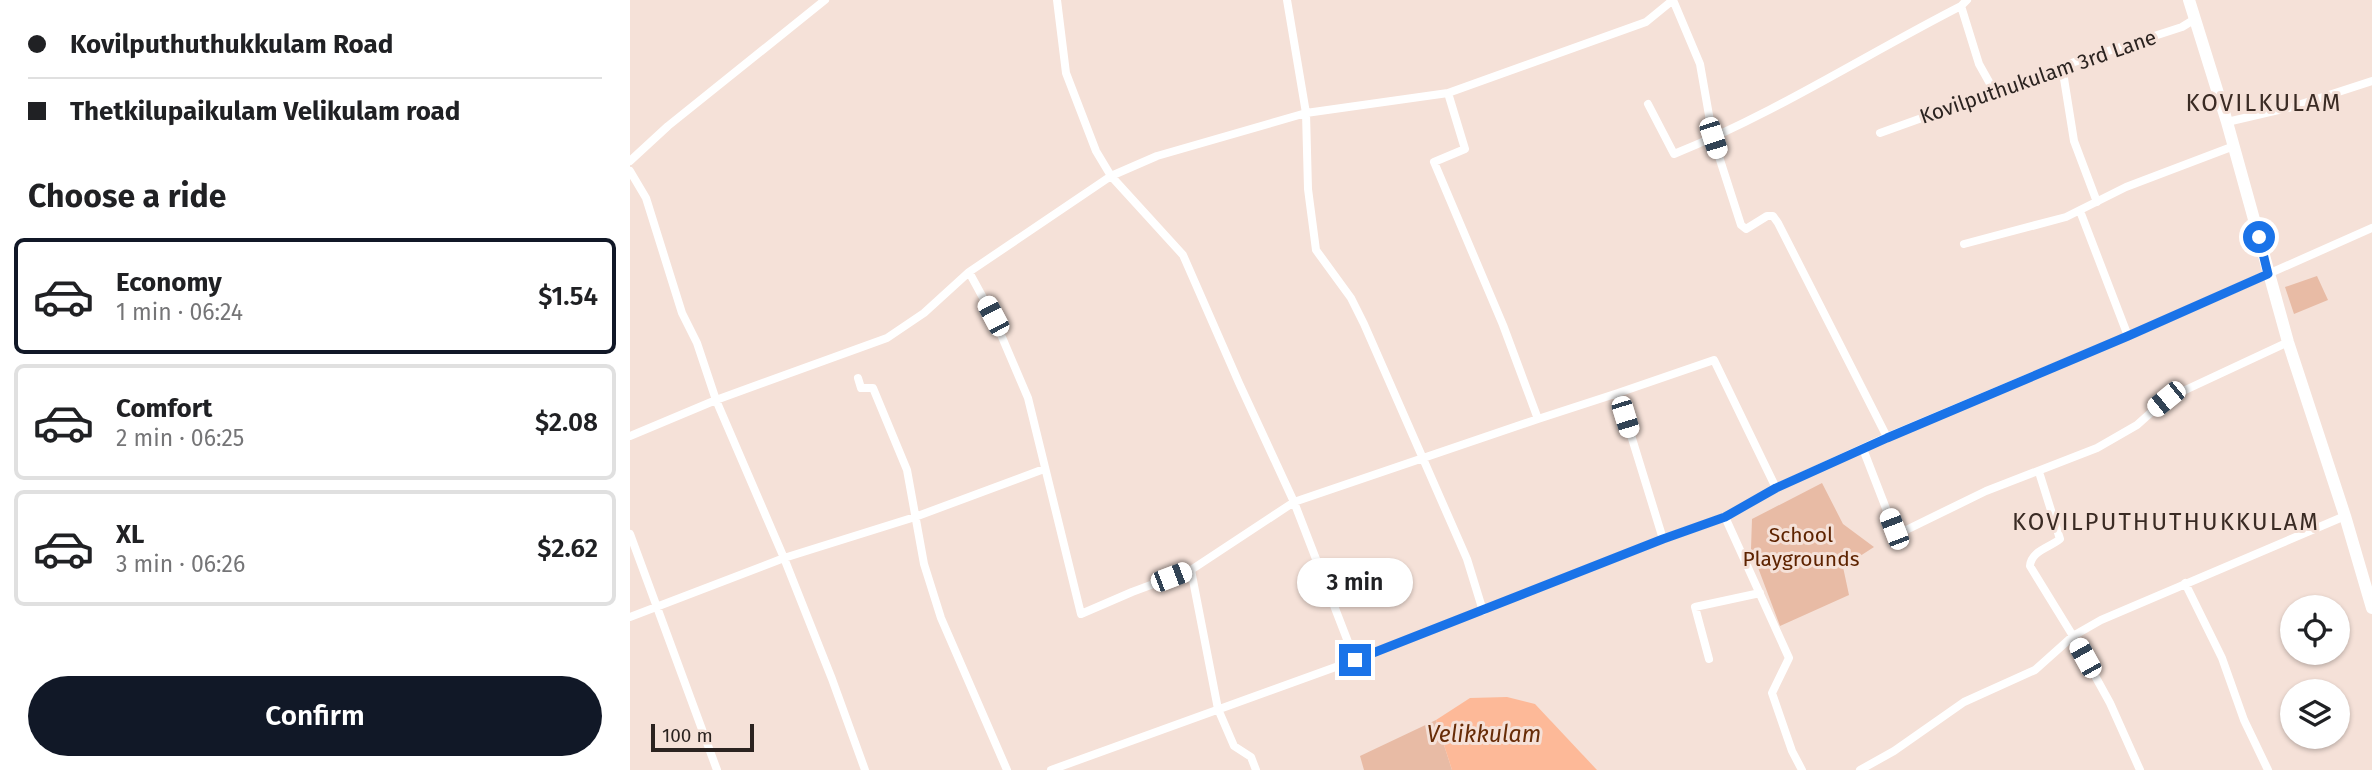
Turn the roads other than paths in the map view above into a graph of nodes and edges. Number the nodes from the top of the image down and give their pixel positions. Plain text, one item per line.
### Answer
1 (825, 0) edge
2 (1057, 0) edge
3 (1287, 0) edge
4 (1672, 0) edge
5 (2189, 0) edge
6 (1964, 3) edge
7 (2195, 19) junction
8 (2062, 66) junction
9 (2372, 81) edge
10 (1993, 89) junction
11 (1448, 93) junction
12 (1648, 104) dead end
13 (1306, 113) junction
14 (2227, 122) junction
15 (1880, 133) dead end
16 (1713, 138) junction
17 (2234, 146) junction
18 (630, 161) edge
19 (630, 171) edge
20 (1111, 176) junction
21 (2097, 202) junction
22 (2080, 211) junction
23 (2372, 228) edge
24 (1964, 244) dead end
25 (969, 272) junction
26 (2268, 274) junction
27 (2128, 336) junction
28 (2288, 341) junction
29 (858, 378) dead end
30 (1618, 393) junction
31 (716, 400) junction
32 (1538, 419) junction
33 (630, 436) edge
34 (1887, 438) junction
35 (1863, 450) junction
36 (1421, 457) junction
37 (1044, 469) junction
38 (2039, 472) junction
39 (1776, 488) junction
40 (1294, 502) junction
41 (2345, 516) junction
42 (915, 517) junction
43 (1725, 517) junction
44 (630, 534) edge
45 (1663, 539) junction
46 (784, 558) junction
47 (1191, 570) junction
48 (2185, 583) junction
49 (1760, 593) junction
50 (658, 607) junction
51 (2372, 607) edge
52 (1483, 611) junction
53 (630, 617) edge
54 (2073, 636) junction
55 (1709, 659) dead end
56 (1355, 660) junction
57 (1218, 709) junction
58 (717, 770) edge
59 (865, 770) edge
60 (1007, 770) edge
61 (1051, 770) edge
62 (1256, 770) edge
63 (1802, 770) edge
64 (1860, 770) edge
65 (2140, 770) edge
66 (2268, 770) edge

1 - 18 street
2 - 20 street
3 - 13 street
4 - 11 street
4 - 16 street
5 - 7 street
6 - 10 street
6 - 16 street
7 - 8 street, Kovilputhukulam 3rd Lane
7 - 14 street
8 - 10 street, Kovilputhukulam 3rd Lane
8 - 21 street
9 - 14 street
10 - 15 street, Kovilputhukulam 3rd Lane
11 - 13 street
11 - 32 street
12 - 16 street
13 - 20 street
13 - 36 street
14 - 17 street
16 - 34 street
17 - 21 street
17 - 26 street
19 - 31 street
20 - 25 street
20 - 40 street
21 - 22 street
22 - 24 street
22 - 27 street
23 - 26 street
25 - 31 street
25 - 37 street
26 - 27 street
26 - 28 street
27 - 34 street
28 - 38 street
28 - 41 street
29 - 42 street
30 - 32 street
30 - 39 street
30 - 45 street
31 - 33 street
31 - 46 street
32 - 36 street
34 - 35 street
35 - 38 street
35 - 39 street
36 - 40 street
36 - 52 street
37 - 42 street
37 - 47 street
38 - 54 street
39 - 43 street
40 - 47 street
40 - 56 street
41 - 48 street
41 - 51 street
42 - 46 street
42 - 60 street
43 - 45 street
43 - 49 street
44 - 50 street
45 - 52 street
46 - 50 street
46 - 59 street
47 - 57 street
48 - 54 street
48 - 66 street
49 - 55 street
49 - 63 street
50 - 53 street
50 - 58 street
52 - 56 street
54 - 64 street
54 - 65 street
56 - 57 street
57 - 61 street
57 - 62 street

